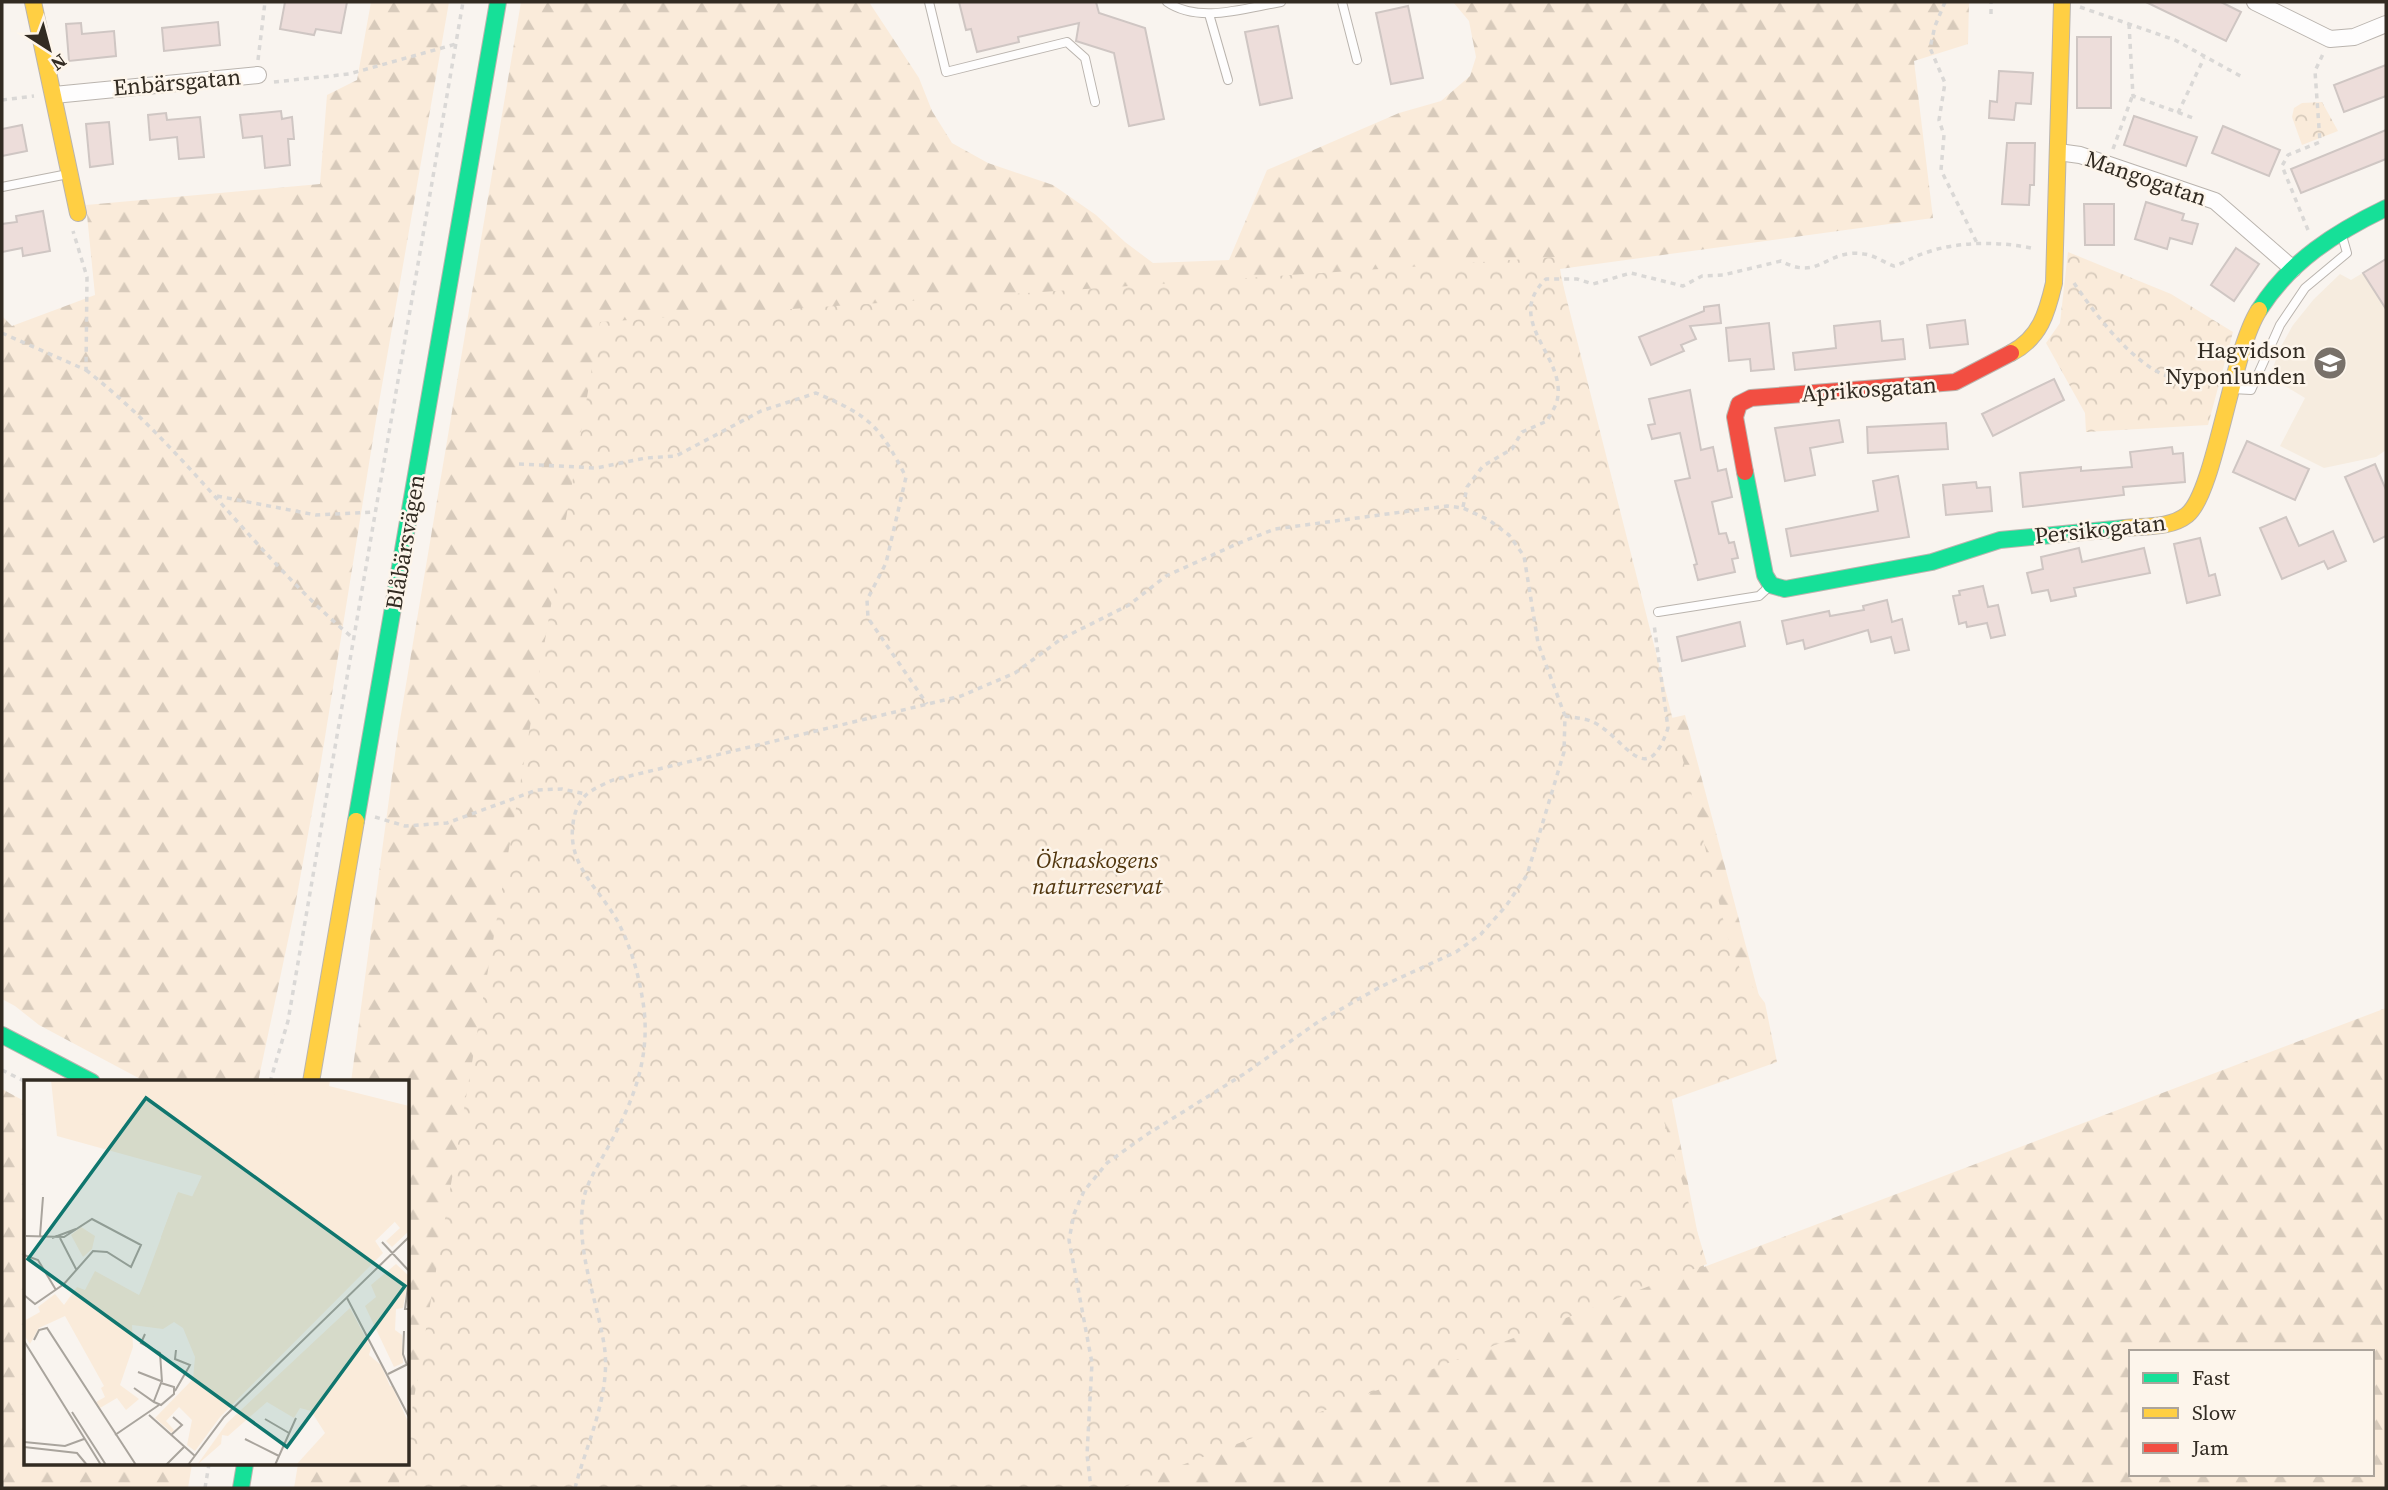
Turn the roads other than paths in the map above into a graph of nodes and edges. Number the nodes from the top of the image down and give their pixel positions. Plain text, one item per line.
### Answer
1 (33, 2) edge
2 (498, 2) edge
3 (929, 2) edge
4 (1167, 2) edge
5 (1281, 2) edge
6 (1342, 2) edge
7 (2255, 2) edge
8 (2070, 4) edge
9 (2278, 7) edge
10 (1209, 14) junction
11 (2386, 24) edge
12 (1357, 60) dead end
13 (258, 75) road end
14 (1227, 80) dead end
15 (54, 95) junction
16 (1095, 102) dead end
17 (2057, 152) junction
18 (68, 174) junction
19 (2, 187) edge
20 (2386, 208) edge
21 (78, 213) road end
22 (2340, 230) junction
23 (2293, 269) junction
24 (2230, 389) junction
25 (1768, 580) junction
26 (1658, 612) road end
27 (2, 1035) edge
28 (88, 1080) edge
29 (311, 1080) edge
30 (245, 1466) edge
31 (241, 1488) edge

1 - 15 street
2 - 29 street, Blåbärsvägen
3 - 16 lane
4 - 10 lane
5 - 10 lane
6 - 12 lane
7 - 9 street
8 - 17 street, Aprikosgatan
9 - 11 street
10 - 14 lane
13 - 15 street, Enbärsgatan
15 - 18 street
17 - 23 street, Mangogatan
17 - 25 street, Aprikosgatan
18 - 19 lane
18 - 21 street
20 - 22 street, Persikogatan
22 - 23 street, Persikogatan
22 - 24 lane
23 - 24 street, Persikogatan
24 - 25 street, Persikogatan
25 - 26 lane
27 - 28 street
30 - 31 street

